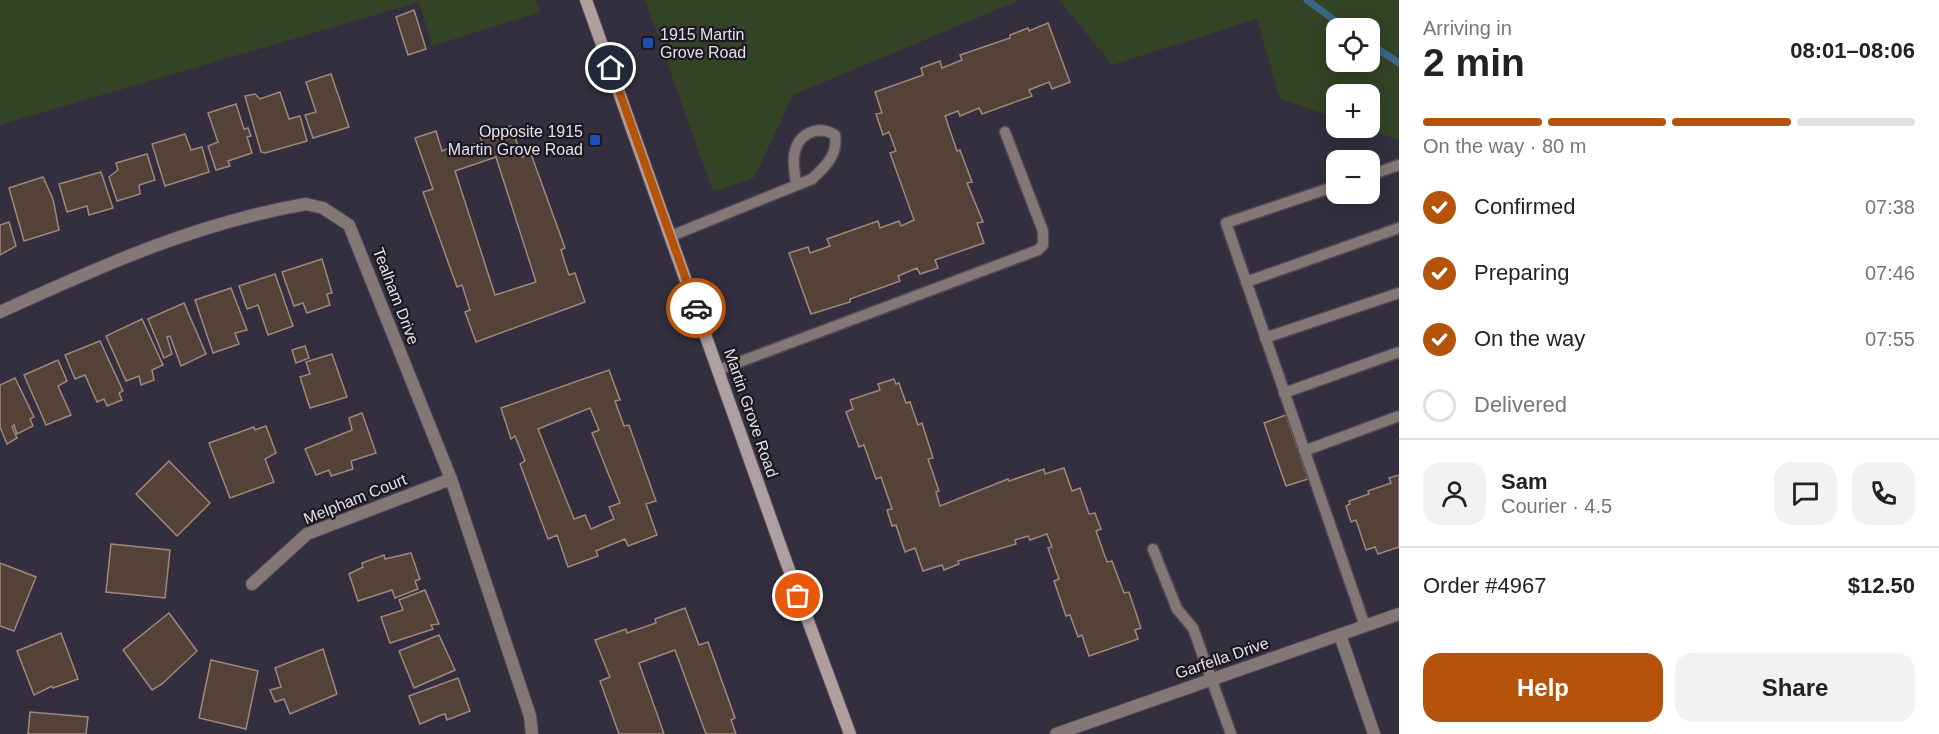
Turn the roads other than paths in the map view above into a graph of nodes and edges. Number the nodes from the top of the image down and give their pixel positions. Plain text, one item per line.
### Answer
1 (586, 0) edge
2 (1005, 132) dead end
3 (1399, 165) edge
4 (1380, 172) edge
5 (796, 184) junction
6 (1326, 189) edge
7 (1399, 228) edge
8 (671, 236) junction
9 (1246, 282) junction
10 (1399, 293) edge
11 (0, 312) edge
12 (1265, 338) junction
13 (1399, 352) edge
14 (718, 370) junction
15 (1284, 393) junction
16 (1399, 416) edge
17 (1304, 451) junction
18 (451, 479) junction
19 (1153, 549) dead end
20 (252, 584) dead end
21 (1399, 614) edge
22 (1365, 626) junction
23 (1340, 635) junction
24 (1211, 680) junction
25 (532, 734) edge
26 (850, 734) edge
27 (1056, 734) edge
28 (1231, 734) edge
29 (1374, 734) edge

1 - 8 main road, Martin Grove Road
2 - 14 lane
3 - 4 lane
5 - 5 lane
5 - 8 lane
6 - 9 lane
7 - 9 lane
8 - 14 main road, Martin Grove Road
9 - 12 lane
10 - 12 lane
11 - 18 street, Tealham Drive
12 - 15 lane
13 - 15 lane
14 - 26 main road, Martin Grove Road
15 - 17 lane
16 - 17 lane
17 - 22 lane
18 - 20 street, Melpham Court
18 - 25 street, Tealham Drive
19 - 24 lane
21 - 22 street, Garfella Drive
22 - 23 street, Garfella Drive
23 - 24 street, Garfella Drive
23 - 29 street
24 - 27 street, Garfella Drive
24 - 28 lane

